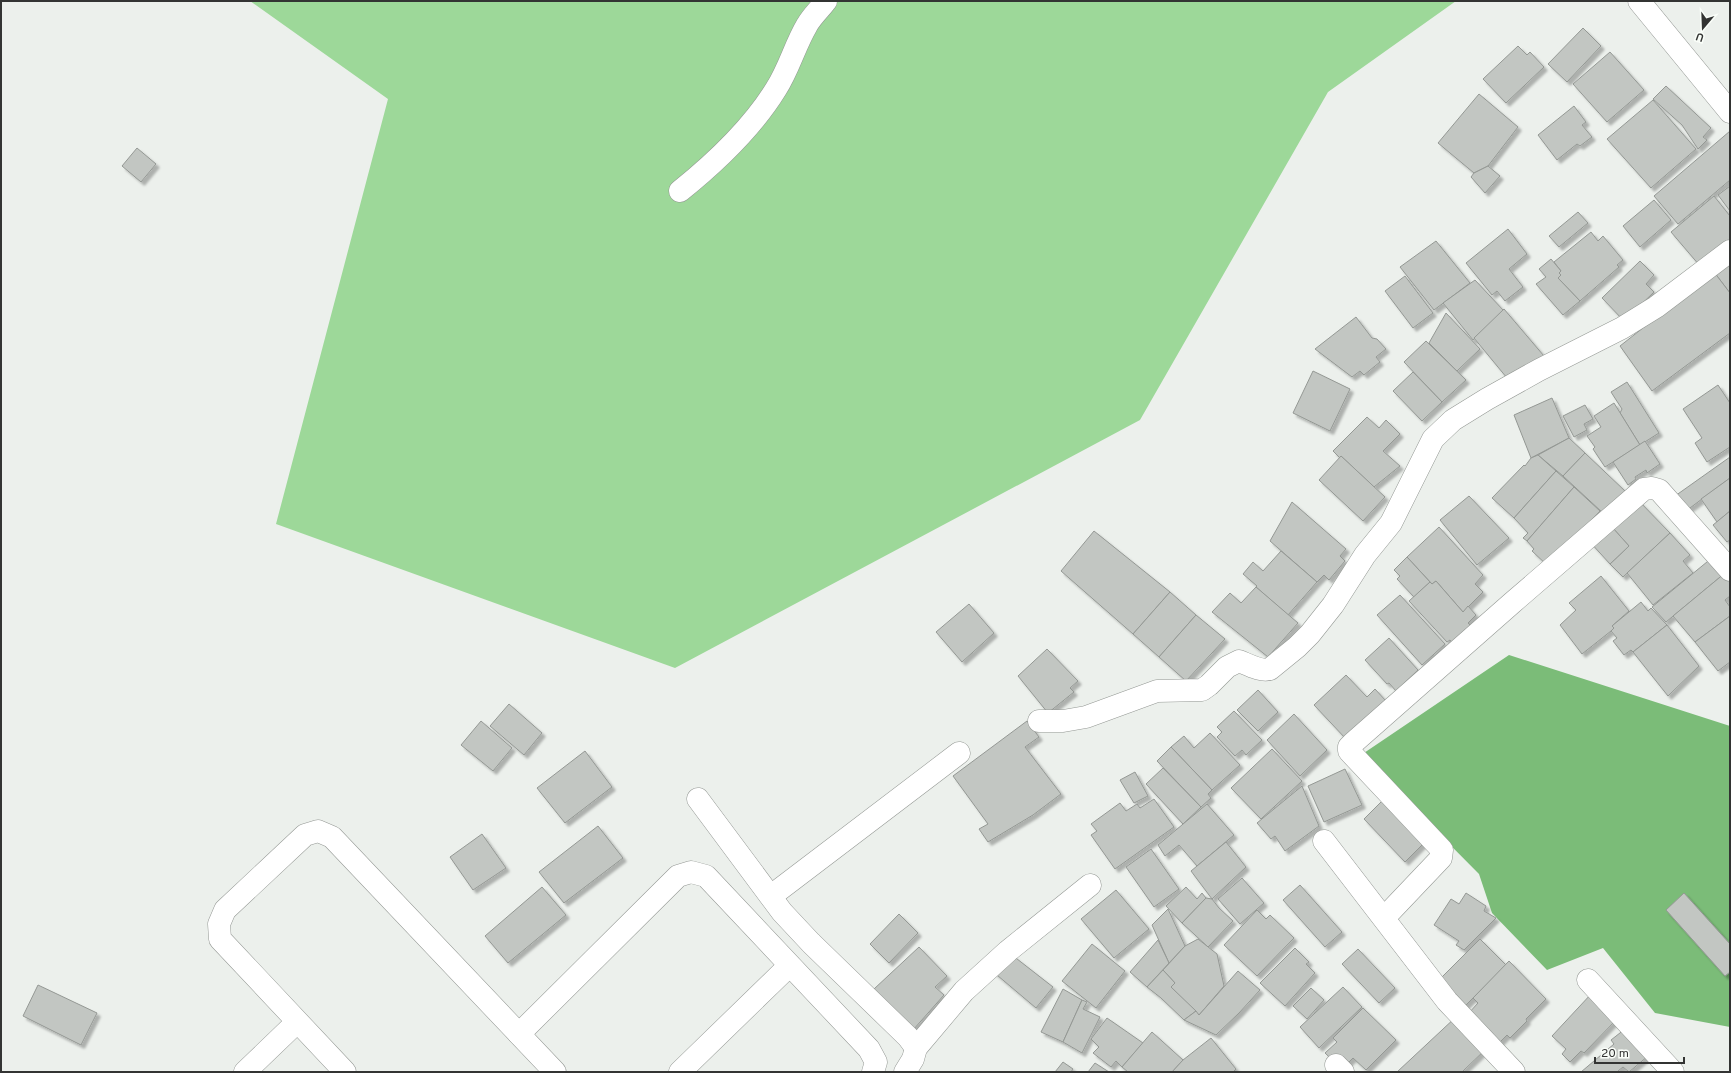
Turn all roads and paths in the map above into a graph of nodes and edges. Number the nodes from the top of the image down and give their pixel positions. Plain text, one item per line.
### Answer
1 (826, 1) edge
2 (1639, 1) edge
3 (1730, 112) edge
4 (680, 191) dead end
5 (1730, 251) edge
6 (1730, 570) edge
7 (1039, 721) dead end
8 (960, 753) dead end
9 (698, 799) dead end
10 (1324, 841) dead end
11 (1090, 885) dead end
12 (771, 896) junction
13 (1384, 918) junction
14 (789, 966) junction
15 (1588, 980) dead end
16 (297, 1022) junction
17 (519, 1034) junction
18 (916, 1048) junction
19 (245, 1072) edge
20 (345, 1072) edge
21 (555, 1072) edge
22 (680, 1072) edge
23 (873, 1072) edge
24 (905, 1072) edge
25 (1514, 1072) edge
26 (1673, 1072) edge

1 - 4 street
2 - 3 street
5 - 7 street
6 - 13 street
8 - 12 street
9 - 12 street
10 - 13 street
11 - 18 street
12 - 18 street
13 - 25 street
14 - 17 street
14 - 22 street
14 - 23 street
15 - 26 street
16 - 17 street
16 - 19 street
16 - 20 street
17 - 21 street
18 - 24 street

